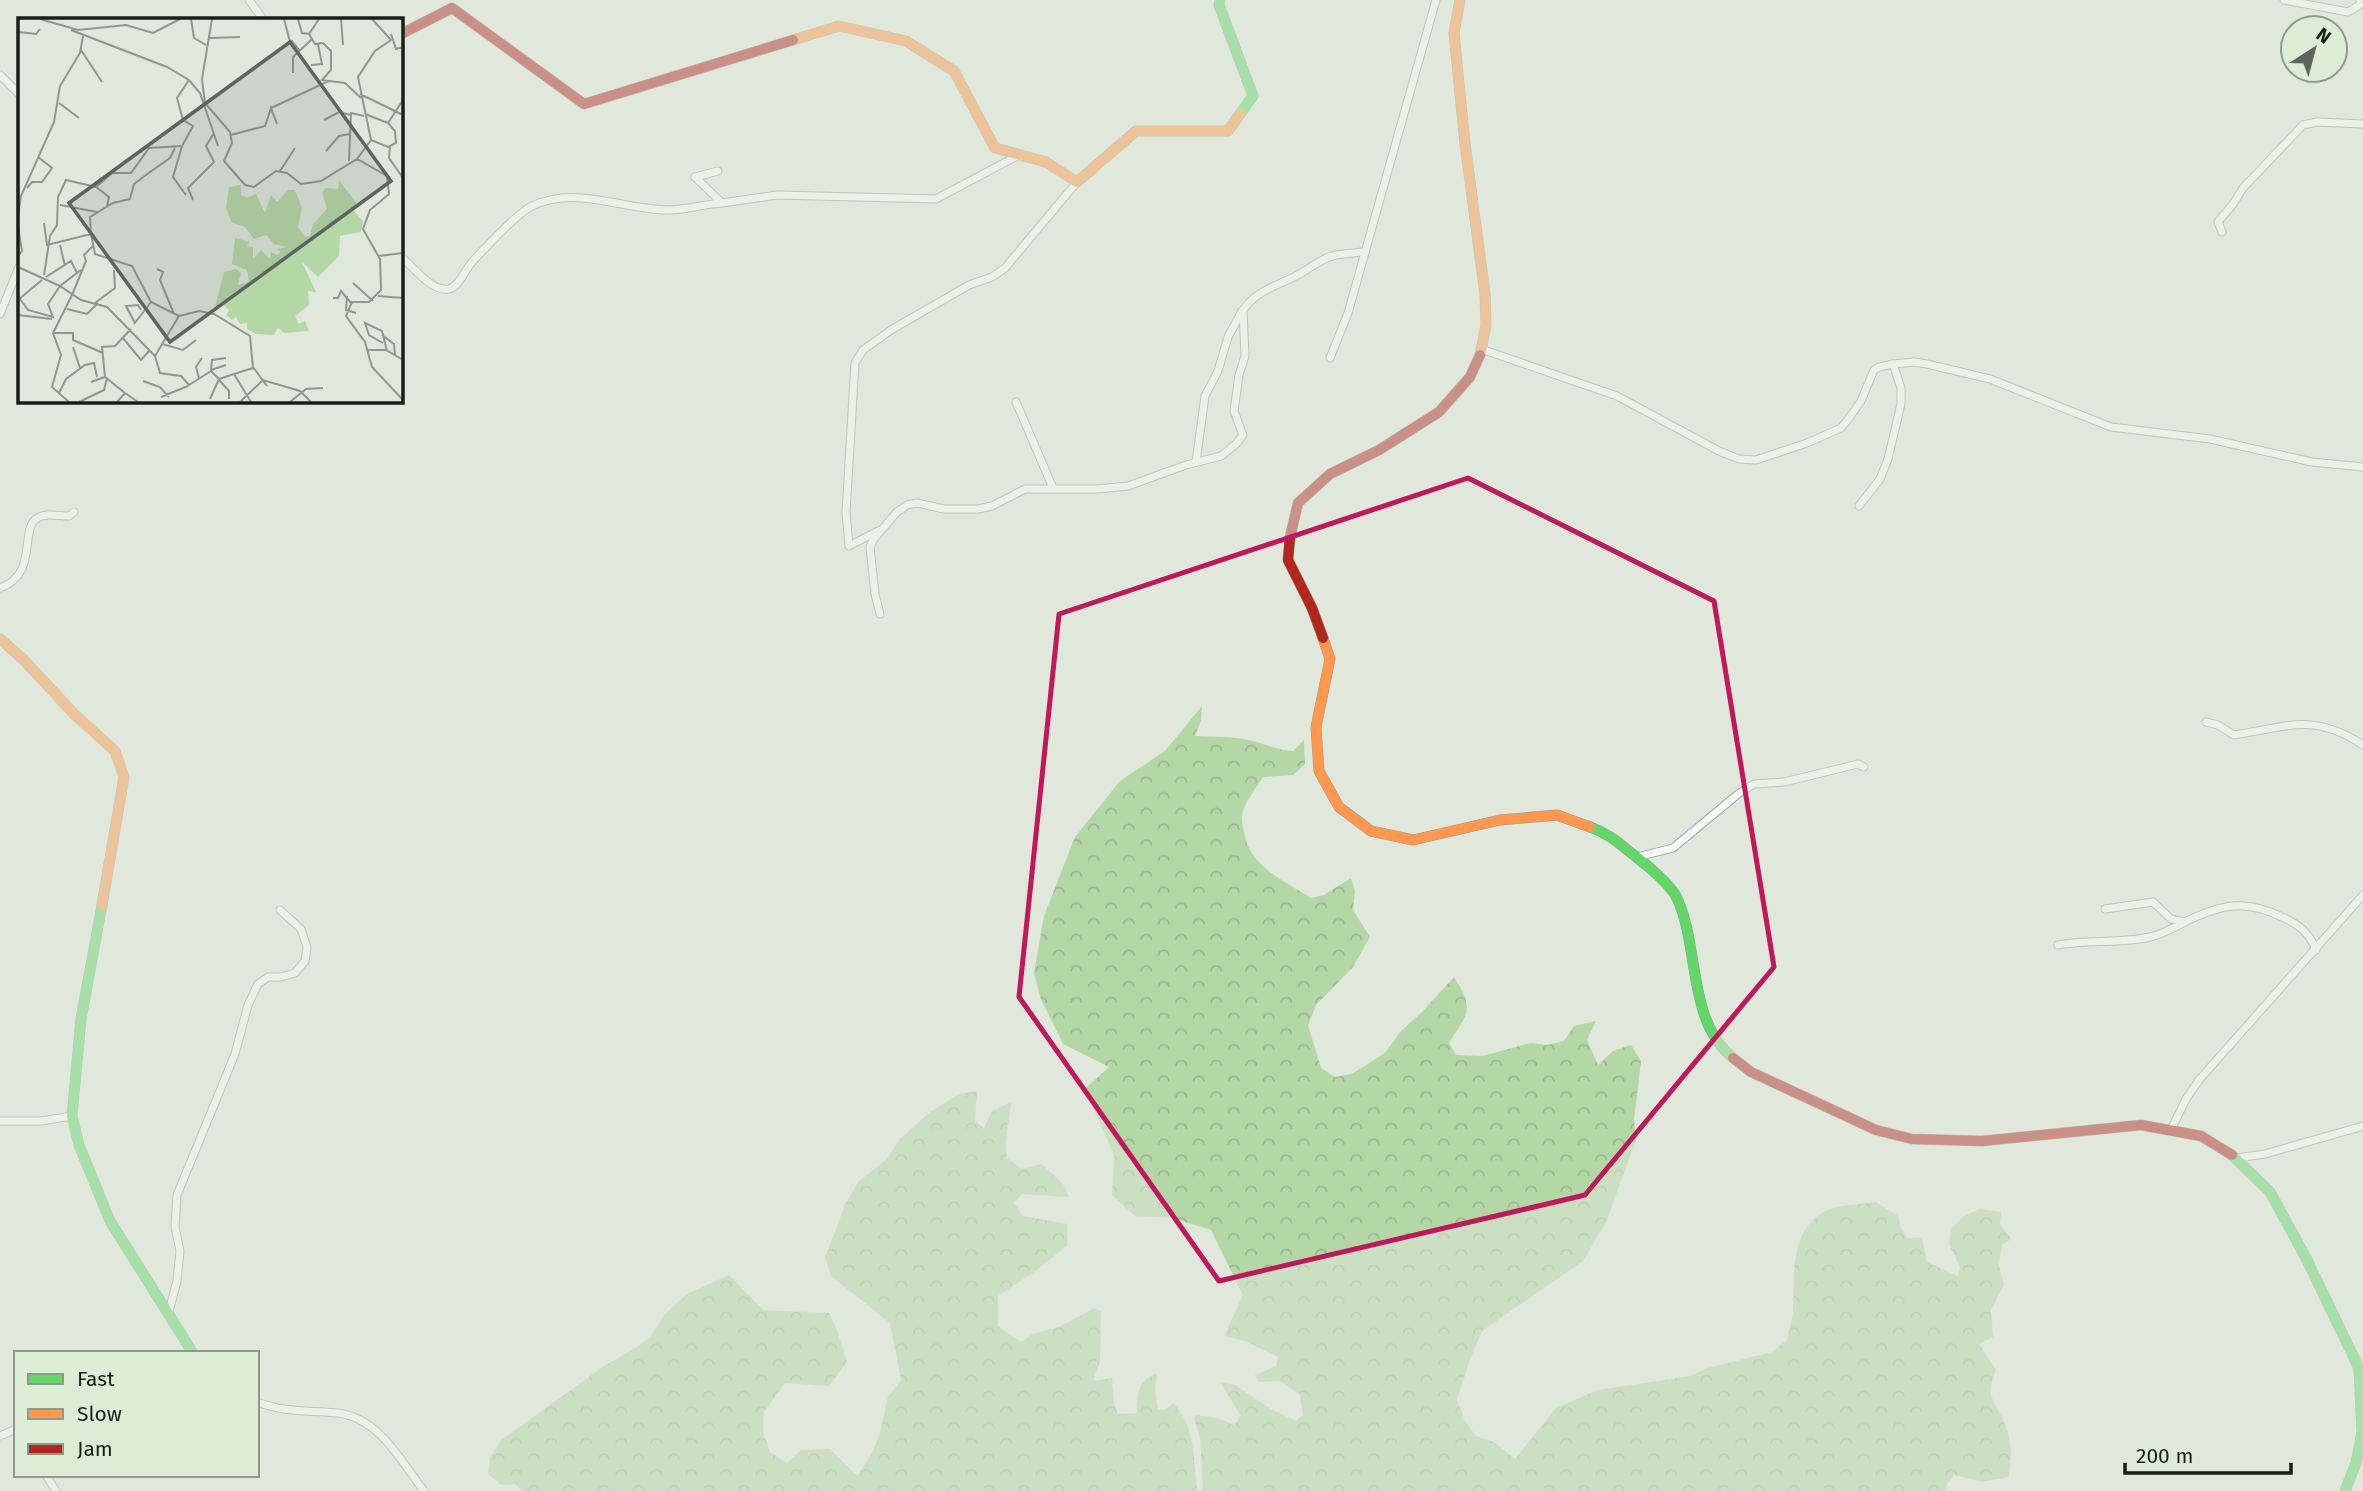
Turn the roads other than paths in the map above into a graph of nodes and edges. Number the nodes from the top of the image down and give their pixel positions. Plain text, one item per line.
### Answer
1 (249, 0) edge
2 (1220, 0) edge
3 (1436, 0) edge
4 (1460, 0) edge
5 (2284, 0) edge
6 (2360, 0) edge
7 (262, 18) edge
8 (402, 33) edge
9 (0, 75) edge
10 (18, 93) edge
11 (2363, 124) edge
12 (1019, 155) junction
13 (718, 171) dead end
14 (1077, 182) junction
15 (722, 202) junction
16 (2222, 232) dead end
17 (1365, 251) junction
18 (402, 258) edge
19 (18, 269) edge
20 (1242, 310) junction
21 (0, 314) edge
22 (1481, 349) junction
23 (1330, 358) dead end
24 (1893, 364) junction
25 (1016, 402) dead end
26 (1197, 449) junction
27 (1196, 462) junction
28 (1186, 465) junction
29 (2363, 467) edge
30 (1053, 488) junction
31 (1859, 506) dead end
32 (74, 512) dead end
33 (882, 529) junction
34 (0, 588) edge
35 (880, 614) dead end
36 (0, 639) edge
37 (2206, 722) dead end
38 (2363, 746) edge
39 (1864, 767) dead end
40 (1637, 857) junction
41 (2363, 895) edge
42 (2105, 909) dead end
43 (280, 910) dead end
44 (2184, 922) junction
45 (2058, 945) dead end
46 (2316, 950) junction
47 (72, 1116) junction
48 (0, 1121) edge
49 (2363, 1126) edge
50 (2171, 1130) junction
51 (2237, 1158) junction
52 (168, 1315) junction
53 (192, 1351) edge
54 (259, 1403) edge
55 (424, 1491) edge
56 (2345, 1491) edge

1 - 7 street
2 - 14 main road
3 - 17 street
4 - 22 main road
5 - 6 street
8 - 12 main road
9 - 10 street
11 - 16 street
12 - 14 main road
12 - 15 street
13 - 15 street
14 - 33 street
15 - 18 street
17 - 20 street
17 - 23 street
19 - 21 street
20 - 26 street
20 - 27 street
22 - 24 street
22 - 40 main road
24 - 29 street
24 - 31 street
25 - 30 street
26 - 27 street
26 - 28 street
27 - 28 street
28 - 30 street
30 - 33 street
32 - 34 street
33 - 35 street
36 - 47 main road
37 - 38 street
39 - 40 street
40 - 50 main road
41 - 46 street
42 - 44 street
43 - 52 street
44 - 45 street
44 - 46 street
46 - 50 street
47 - 48 street
47 - 52 main road
49 - 51 street
50 - 51 main road
51 - 56 main road
52 - 53 main road
54 - 55 street

